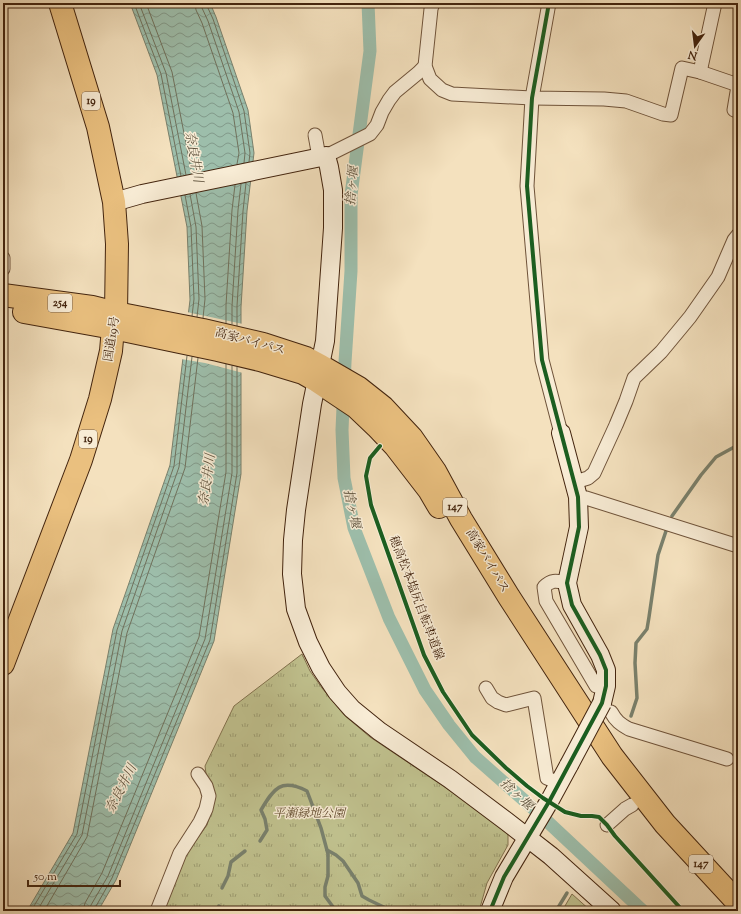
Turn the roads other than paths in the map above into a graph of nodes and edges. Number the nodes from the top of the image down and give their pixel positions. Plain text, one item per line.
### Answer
1 (60, 3) edge
2 (433, 3) edge
3 (549, 3) edge
4 (715, 3) edge
5 (425, 66) junction
6 (700, 72) junction
7 (738, 85) edge
8 (532, 98) junction
9 (734, 110) dead end
10 (315, 135) dead end
11 (318, 157) junction
12 (114, 202) junction
13 (738, 235) edge
14 (3, 258) edge
15 (3, 268) edge
16 (3, 295) edge
17 (3, 309) edge
18 (124, 322) junction
19 (318, 373) junction
20 (358, 398) junction
21 (561, 433) joint
22 (576, 490) junction
23 (738, 546) edge
24 (567, 583) junction
25 (3, 664) edge
26 (596, 686) dead end
27 (486, 688) dead end
28 (606, 707) junction
29 (620, 724) junction
30 (600, 737) junction
31 (727, 759) dead end
32 (198, 774) dead end
33 (559, 783) junction
34 (632, 805) junction
35 (607, 825) dead end
36 (531, 833) junction
37 (738, 903) edge
38 (157, 911) edge
39 (490, 911) edge
40 (612, 911) edge
41 (726, 911) edge

1 - 12 highway, 国道19号 / 19
2 - 5 street
3 - 8 street
4 - 6 street
5 - 8 street
5 - 11 street
6 - 7 street
6 - 8 street
7 - 9 street
8 - 21 street
10 - 11 street
11 - 12 street
11 - 19 street
12 - 18 highway, 国道19号 / 19
13 - 22 street
14 - 15 street
16 - 18 highway, 254
17 - 18 highway, 254
18 - 19 highway, 高家バイパス / 147
18 - 25 highway, 国道19号 / 19
19 - 20 highway, 高家バイパス / 147
19 - 36 street
20 - 30 highway, 高家バイパス / 147
20 - 34 highway, 高家バイパス / 147
21 - 22 street
22 - 23 street
22 - 24 street
24 - 26 street
24 - 28 street
27 - 33 street
28 - 29 street
28 - 33 street, bridge
29 - 30 street
29 - 31 street
30 - 37 highway, 高家バイパス / 147
32 - 38 street
33 - 36 street
34 - 35 street
34 - 41 highway, 高家バイパス / 147
36 - 39 street
36 - 40 street

